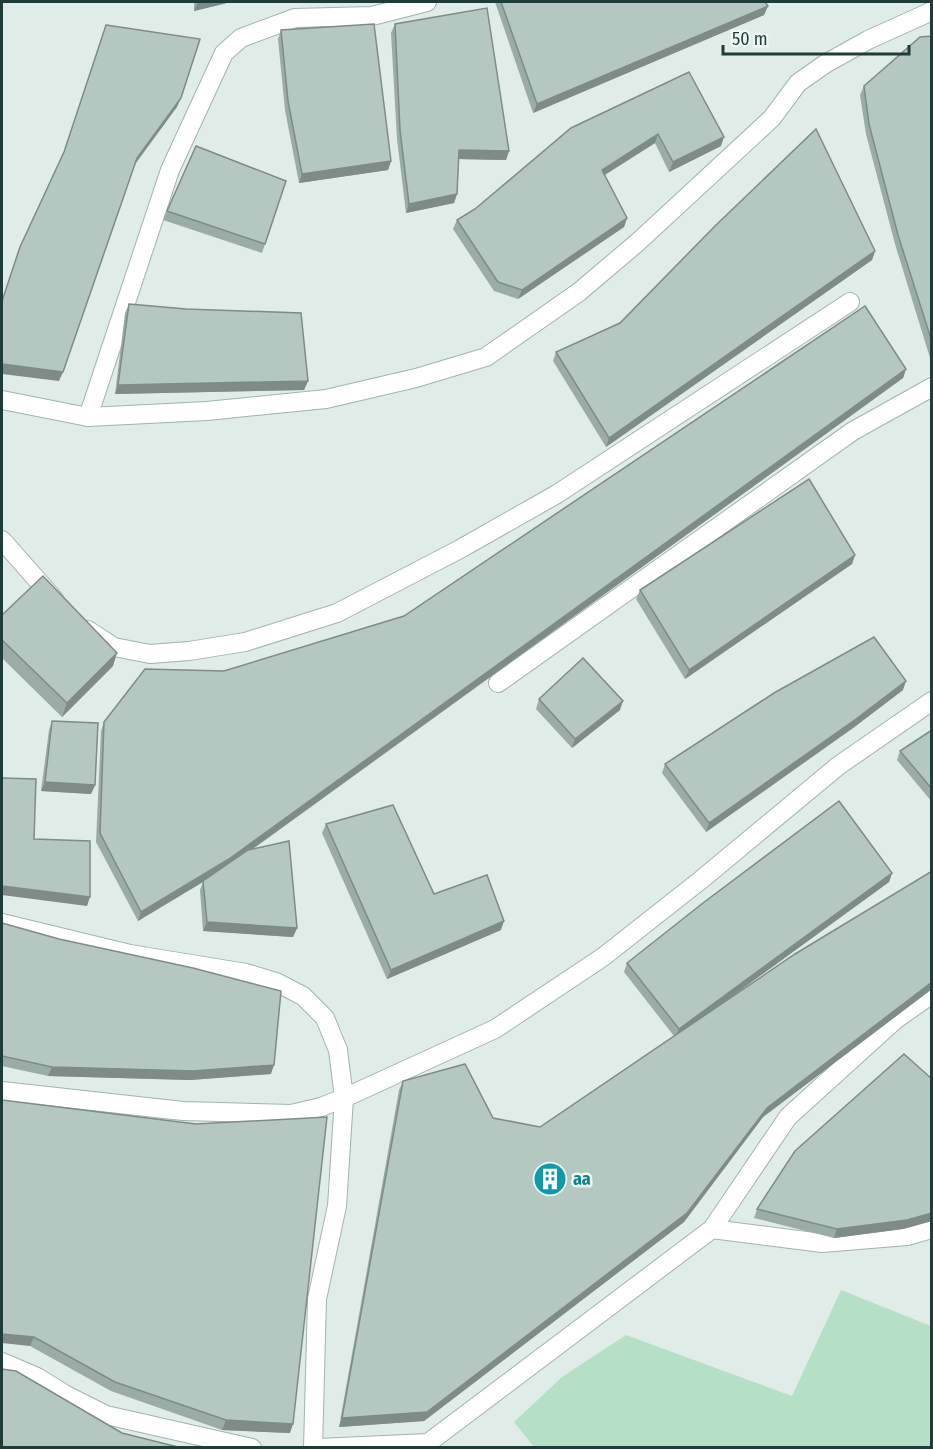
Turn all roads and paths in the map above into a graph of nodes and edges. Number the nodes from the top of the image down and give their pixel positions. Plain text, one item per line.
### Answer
1 (427, 2) edge
2 (932, 11) edge
3 (850, 302) dead end
4 (932, 387) edge
5 (2, 400) edge
6 (88, 417) junction
7 (2, 540) edge
8 (498, 683) dead end
9 (932, 701) edge
10 (2, 923) edge
11 (932, 994) edge
12 (2, 1091) edge
13 (344, 1098) junction
14 (711, 1229) junction
15 (932, 1229) edge
16 (2, 1362) edge
17 (431, 1445) edge
18 (252, 1448) edge
19 (313, 1448) edge
20 (318, 1448) edge

1 - 6 street
2 - 6 street
3 - 7 street
4 - 8 street
5 - 6 street
9 - 13 street
10 - 13 street
11 - 14 street
12 - 13 street
13 - 19 street
14 - 15 street
14 - 17 street
16 - 18 street
17 - 20 street

